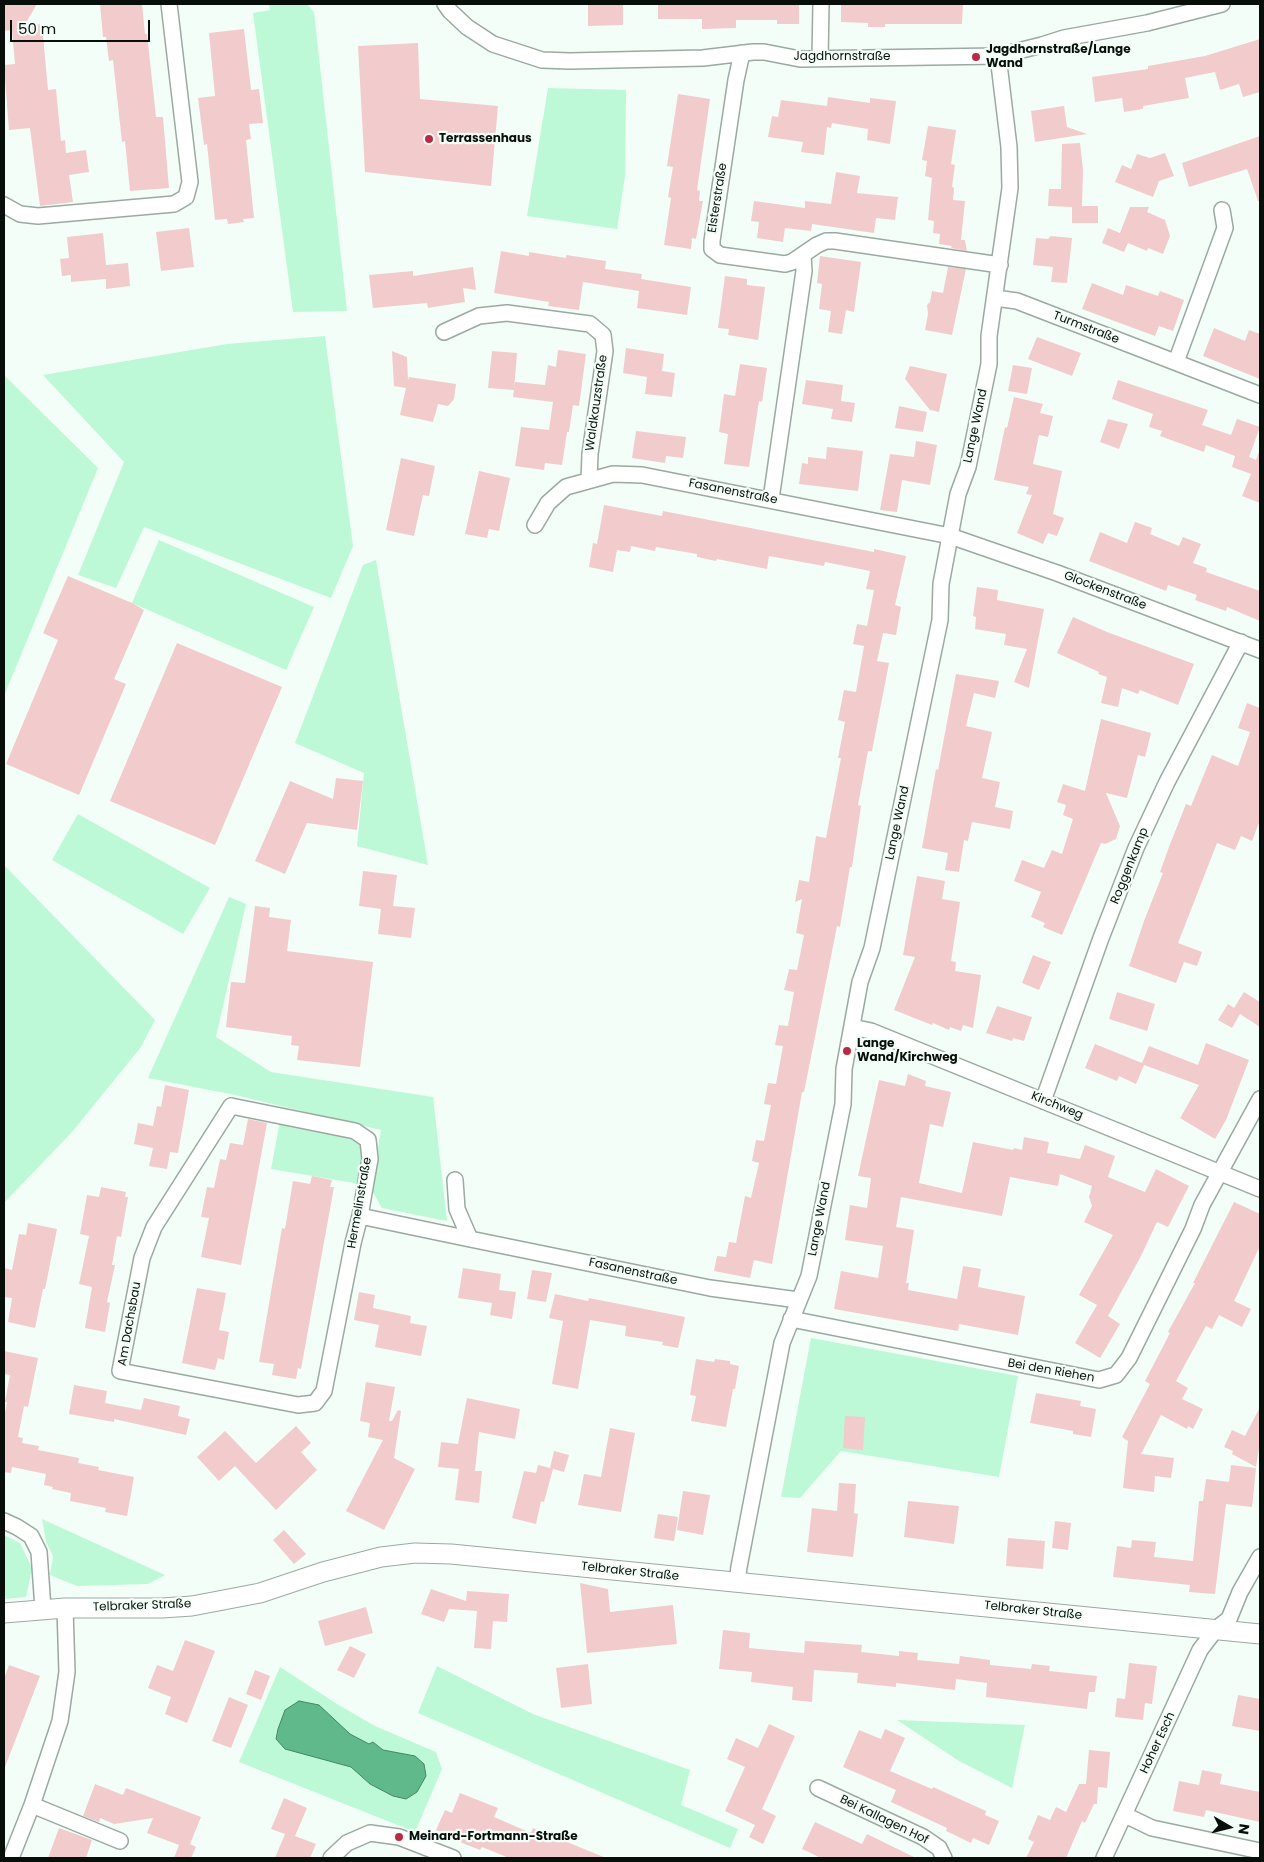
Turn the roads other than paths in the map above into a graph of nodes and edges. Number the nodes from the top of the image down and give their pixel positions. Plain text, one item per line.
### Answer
1 (168, 4) edge
2 (445, 4) edge
3 (821, 4) edge
4 (1222, 4) edge
5 (742, 53) junction
6 (998, 56) junction
7 (820, 58) junction
8 (4, 205) edge
9 (1222, 210) dead end
10 (803, 254) junction
11 (1000, 265) junction
12 (995, 298) junction
13 (444, 332) dead end
14 (1176, 362) junction
15 (1260, 395) edge
16 (589, 480) junction
17 (771, 499) junction
18 (535, 525) dead end
19 (950, 536) junction
20 (1241, 642) junction
21 (1260, 650) edge
22 (852, 1027) junction
23 (1260, 1099) edge
24 (1044, 1101) junction
25 (231, 1106) joint
26 (1220, 1172) junction
27 (454, 1180) dead end
28 (1260, 1189) edge
29 (360, 1216) junction
30 (470, 1239) junction
31 (798, 1300) junction
32 (791, 1318) junction
33 (315, 1403) joint
34 (4, 1521) edge
35 (1260, 1557) edge
36 (737, 1582) junction
37 (65, 1608) junction
38 (43, 1609) junction
39 (4, 1613) edge
40 (1216, 1629) junction
41 (1260, 1634) edge
42 (818, 1788) dead end
43 (32, 1805) junction
44 (1124, 1815) junction
45 (120, 1841) dead end
46 (1260, 1851) edge
47 (11, 1858) edge
48 (331, 1858) edge
49 (453, 1858) edge
50 (944, 1858) edge
51 (1104, 1858) edge

1 - 8 street
2 - 5 street, Jagdhornstraße
3 - 7 street
4 - 6 street, Jagdhornstraße
5 - 7 street, Jagdhornstraße
5 - 10 street, Elsterstraße
6 - 7 street, Jagdhornstraße
6 - 11 street, Lange Wand
9 - 14 street
10 - 11 street, Elsterstraße
10 - 17 street
11 - 12 street, Lange Wand
12 - 14 street, Turmstraße
12 - 19 street, Lange Wand
13 - 16 street, Waldkauzstraße
14 - 15 street, Turmstraße
16 - 17 street, Fasanenstraße
16 - 18 street, Fasanenstraße
17 - 19 street, Fasanenstraße
19 - 20 street, Glockenstraße
19 - 22 street, Lange Wand
20 - 21 street, Glockenstraße
20 - 24 street, Roggenkamp
22 - 24 street, Kirchweg
22 - 31 street, Lange Wand
23 - 26 street, Bei den Riehen
24 - 26 street, Kirchweg
25 - 29 street, Hermelinstraße
25 - 33 street, Am Dachsbau
26 - 28 street, Kirchweg
26 - 32 street, Bei den Riehen
27 - 30 street
29 - 30 street, Fasanenstraße
29 - 33 street, Hermelinstraße
30 - 31 street, Fasanenstraße
31 - 32 street, Lange Wand
32 - 36 street, Lange Wand
34 - 38 street
35 - 40 street, Hoher Esch
36 - 37 street, Telbraker Straße
36 - 40 street, Telbraker Straße
37 - 38 street, Telbraker Straße
37 - 43 street
38 - 39 street, Telbraker Straße
40 - 41 street, Telbraker Straße
40 - 44 street, Hoher Esch
42 - 50 street, Bei Kallagen Hof
43 - 45 street
43 - 47 street
44 - 46 street
44 - 51 street, Hoher Esch
48 - 49 street

